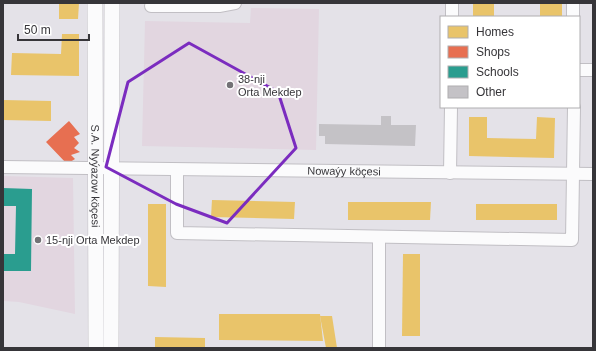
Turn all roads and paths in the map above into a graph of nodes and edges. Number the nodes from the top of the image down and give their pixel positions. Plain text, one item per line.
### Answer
1 (96, 3) edge
2 (112, 3) edge
3 (235, 3) edge
4 (452, 3) edge
5 (572, 3) edge
6 (151, 6) dead end
7 (452, 16) edge
8 (573, 16) edge
9 (580, 70) edge
10 (593, 70) edge
11 (451, 108) edge
12 (574, 108) edge
13 (3, 167) edge
14 (96, 168) junction
15 (111, 169) junction
16 (177, 170) junction
17 (450, 173) junction
18 (573, 174) junction
19 (593, 174) edge
20 (379, 237) junction
21 (96, 348) edge
22 (111, 348) edge
23 (379, 348) edge

1 - 14 main road, S.A. Nyýazow köçesi
2 - 15 main road, S.A. Nyýazow köçesi
3 - 6 street
4 - 7 street
5 - 8 street
9 - 10 street
11 - 17 street
12 - 18 street
13 - 14 street, Nowaýy köçesi
14 - 15 street, Nowaýy köçesi
14 - 21 main road, S.A. Nyýazow köçesi
15 - 16 street, Nowaýy köçesi
15 - 22 main road, S.A. Nyýazow köçesi
16 - 17 street, Nowaýy köçesi
16 - 20 street
17 - 18 street, Nowaýy köçesi
18 - 19 street, Nowaýy köçesi
18 - 20 street
20 - 23 street

